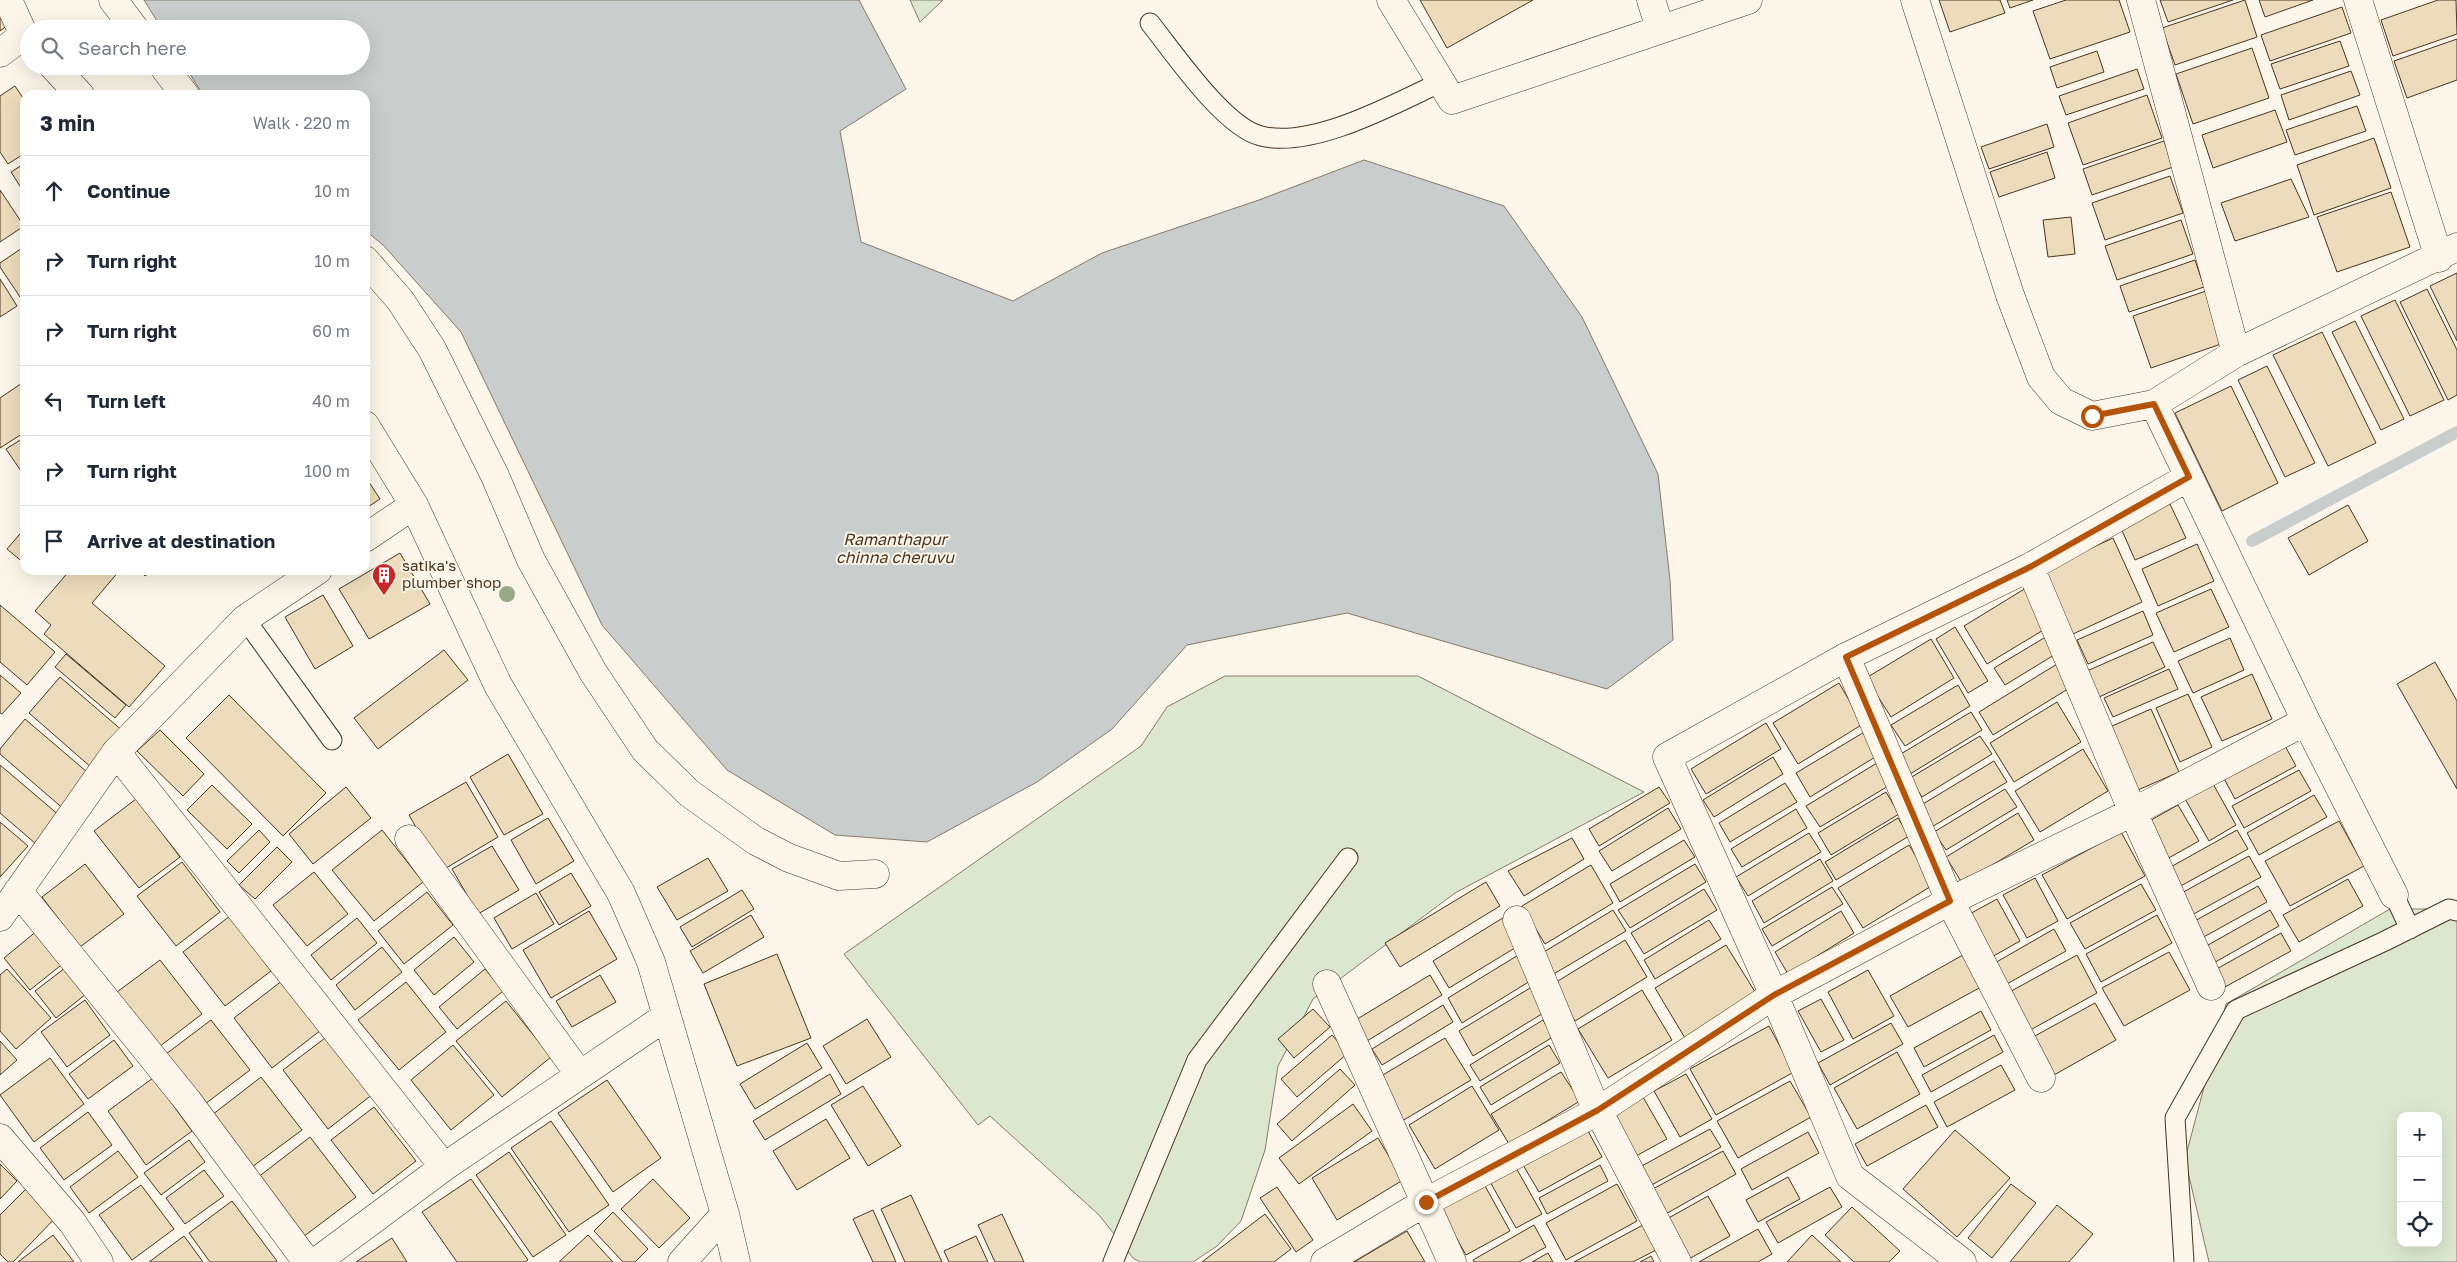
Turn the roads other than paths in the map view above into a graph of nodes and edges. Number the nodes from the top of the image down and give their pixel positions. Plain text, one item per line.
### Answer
1 (8, 0) edge
2 (114, 0) edge
3 (1391, 0) edge
4 (1651, 0) edge
5 (1748, 0) edge
6 (1915, 0) edge
7 (2141, 0) edge
8 (2365, 2) edge
9 (128, 20) edge
10 (1150, 22) dead end
11 (20, 25) edge
12 (1660, 28) junction
13 (20, 41) edge
14 (0, 53) edge
15 (61, 75) edge
16 (170, 75) edge
17 (1441, 82) junction
18 (75, 90) edge
19 (181, 90) edge
20 (2448, 253) edge
21 (370, 266) edge
22 (2236, 353) junction
23 (2154, 404) junction
24 (370, 433) edge
25 (2189, 477) junction
26 (414, 505) junction
27 (370, 535) edge
28 (2030, 567) junction
29 (290, 578) edge
30 (245, 619) junction
31 (1846, 657) junction
32 (2306, 721) junction
33 (332, 740) dead end
34 (116, 752) junction
35 (2133, 812) junction
36 (408, 839) dead end
37 (1348, 858) dead end
38 (875, 874) dead end
39 (18, 891) junction
40 (2394, 896) joint
41 (1950, 901) junction
42 (2457, 911) edge
43 (0, 917) edge
44 (1516, 920) dead end
45 (2410, 929) junction
46 (1327, 984) dead end
47 (2211, 986) dead end
48 (1774, 995) junction
49 (667, 1016) junction
50 (580, 1075) junction
51 (2041, 1078) dead end
52 (1598, 1110) junction
53 (0, 1138) edge
54 (444, 1167) junction
55 (1426, 1202) junction
56 (724, 1214) junction
57 (1947, 1257) edge
58 (99, 1262) edge
59 (306, 1262) edge
60 (316, 1262) edge
61 (682, 1262) edge
62 (736, 1262) edge
63 (1113, 1262) edge
64 (1325, 1262) edge
65 (1452, 1262) edge
66 (1677, 1262) edge
67 (2184, 1262) edge

1 - 11 street
2 - 9 street
3 - 17 street
4 - 12 street
5 - 12 street
6 - 23 street
7 - 22 street
8 - 20 street
10 - 17 lane
12 - 17 street
13 - 14 street
15 - 18 street
16 - 19 street
20 - 22 street
21 - 38 street
22 - 23 street
23 - 25 street
24 - 26 street
25 - 28 street
25 - 32 street
26 - 27 street
26 - 49 street
28 - 31 street
28 - 35 street
29 - 30 street
30 - 33 lane
30 - 34 street
31 - 41 street
31 - 48 street
32 - 35 street
32 - 40 street
34 - 39 street
34 - 54 street
35 - 41 street
35 - 47 street
36 - 50 street
37 - 63 lane
39 - 43 street
39 - 59 street
40 - 45 lane
41 - 48 street
41 - 51 street
42 - 45 lane
44 - 52 street
45 - 67 lane
46 - 55 street
48 - 52 street
48 - 57 street
49 - 50 street
49 - 56 street
50 - 54 street
52 - 55 street
52 - 66 street
53 - 58 street
54 - 60 street
55 - 64 street
55 - 65 street
56 - 61 street
56 - 62 street

